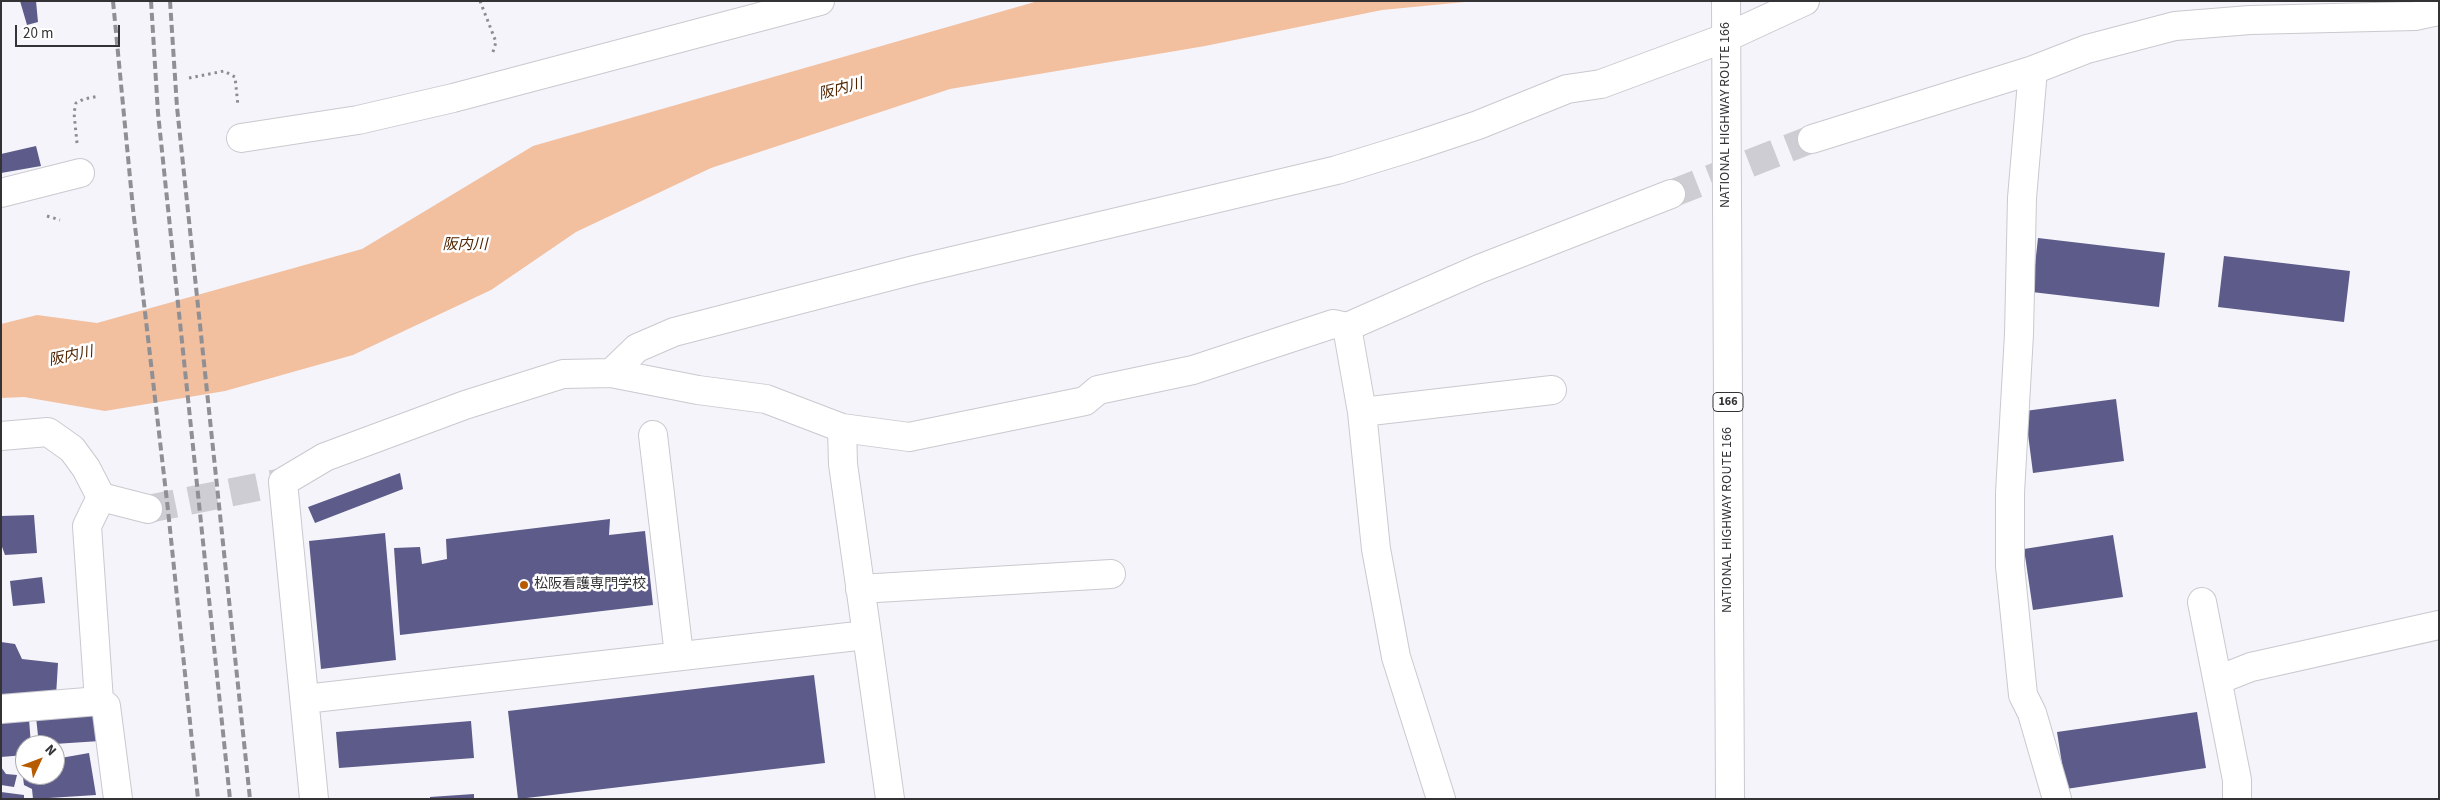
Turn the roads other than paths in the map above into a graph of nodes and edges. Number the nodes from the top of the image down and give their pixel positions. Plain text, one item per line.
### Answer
1 (820, 1) edge
2 (1805, 1) edge
3 (1726, 3) edge
4 (2439, 11) edge
5 (1725, 38) junction
6 (2033, 70) junction
7 (241, 138) dead end
8 (1812, 139) tunnel mouth
9 (80, 173) dead end
10 (1, 193) edge
11 (1671, 194) tunnel mouth
12 (1347, 327) junction
13 (611, 373) junction
14 (1552, 390) dead end
15 (1362, 412) junction
16 (842, 428) junction
17 (653, 435) dead end
18 (1, 436) edge
19 (101, 497) junction
20 (148, 508) tunnel mouth
21 (1111, 574) dead end
22 (860, 589) junction
23 (2202, 602) dead end
24 (2439, 624) edge
25 (866, 635) junction
26 (679, 656) junction
27 (2218, 680) junction
28 (305, 699) junction
29 (99, 702) junction
30 (1, 709) edge
31 (118, 799) edge
32 (314, 799) edge
33 (890, 799) edge
34 (1441, 799) edge
35 (1730, 799) edge
36 (2057, 799) edge
37 (2237, 799) edge

1 - 7 main road
2 - 5 main road
3 - 5 main road, NATIONAL HIGHWAY ROUTE 166 / 166
4 - 6 main road
5 - 13 main road
5 - 35 main road, NATIONAL HIGHWAY ROUTE 166 / 166
6 - 8 main road
6 - 36 main road
9 - 10 main road
11 - 12 main road
12 - 15 main road
12 - 16 main road
13 - 16 main road
13 - 28 main road
14 - 15 main road
15 - 34 main road
16 - 22 main road
17 - 26 main road
18 - 19 main road
19 - 20 main road
19 - 29 main road
21 - 22 main road
22 - 25 main road
23 - 27 main road
24 - 27 main road
25 - 26 main road
25 - 33 main road
26 - 28 main road
27 - 37 main road
28 - 32 main road
29 - 30 main road
29 - 31 main road

